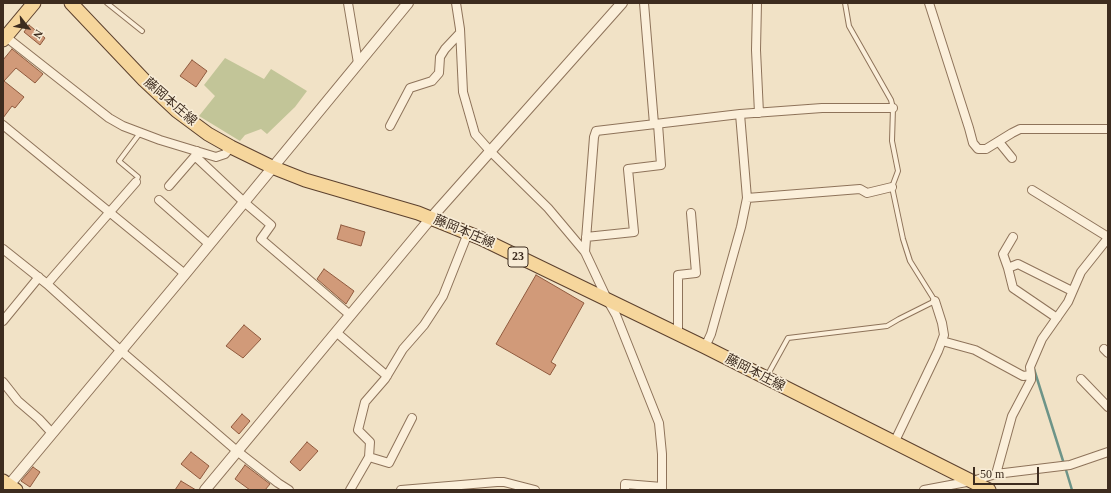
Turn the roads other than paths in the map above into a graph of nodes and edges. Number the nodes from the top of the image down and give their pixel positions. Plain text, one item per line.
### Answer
1 (34, 3) edge
2 (71, 3) edge
3 (107, 3) edge
4 (348, 3) edge
5 (408, 3) edge
6 (456, 3) edge
7 (622, 3) edge
8 (644, 3) edge
9 (757, 3) edge
10 (845, 3) edge
11 (929, 3) edge
12 (142, 31) dead end
13 (460, 33) junction
14 (4, 38) edge
15 (358, 63) junction
16 (893, 108) junction
17 (759, 113) junction
18 (740, 114) junction
19 (656, 124) junction
20 (3, 125) edge
21 (390, 126) dead end
22 (1108, 129) edge
23 (140, 133) junction
24 (999, 142) junction
25 (231, 147) junction
26 (491, 152) junction
27 (196, 154) junction
28 (1012, 158) dead end
29 (272, 167) junction
30 (136, 182) joint
31 (169, 186) dead end
32 (892, 187) junction
33 (1032, 190) dead end
34 (747, 198) junction
35 (159, 200) dead end
36 (244, 202) junction
37 (110, 213) junction
38 (691, 214) dead end
39 (431, 218) junction
40 (468, 233) junction
41 (586, 237) junction
42 (1013, 237) dead end
43 (1108, 238) edge
44 (209, 244) junction
45 (3, 249) edge
46 (585, 252) junction
47 (1008, 268) junction
48 (185, 274) junction
49 (39, 278) junction
50 (47, 284) junction
51 (1072, 291) junction
52 (608, 301) junction
53 (935, 301) junction
54 (350, 315) junction
55 (1057, 318) junction
56 (3, 321) edge
57 (336, 332) junction
58 (678, 334) junction
59 (942, 342) junction
60 (705, 347) junction
61 (120, 350) junction
62 (1032, 375) junction
63 (387, 376) junction
64 (766, 378) junction
65 (1081, 379) dead end
66 (3, 382) edge
67 (1108, 407) edge
68 (412, 418) dead end
69 (51, 432) junction
70 (894, 443) junction
71 (237, 451) junction
72 (1108, 452) edge
73 (369, 457) junction
74 (996, 474) junction
75 (972, 481) junction
76 (9, 485) edge
77 (662, 488) edge
78 (204, 490) edge
79 (289, 490) edge
80 (350, 490) edge
81 (401, 490) edge
82 (535, 490) edge
83 (625, 490) edge
84 (924, 490) edge
85 (989, 490) edge

1 - 14 main road
2 - 25 main road, 藤岡本庄線 / 23
3 - 12 lane
4 - 15 street
5 - 15 street
6 - 13 street
7 - 26 street
8 - 19 street
9 - 17 street
10 - 16 lane
11 - 24 street
13 - 21 street
13 - 26 street
14 - 23 street
15 - 29 street
16 - 17 street
16 - 32 lane
17 - 18 street
18 - 19 street
18 - 34 street
19 - 41 street
19 - 41 street
20 - 37 street
22 - 24 street
23 - 27 street
23 - 30 lane
24 - 28 street
25 - 27 street
25 - 29 main road, 藤岡本庄線 / 23
26 - 39 street
26 - 46 street
27 - 31 street
27 - 36 street
29 - 36 street
29 - 39 main road, 藤岡本庄線 / 23
30 - 37 street
32 - 34 street
32 - 53 lane
33 - 43 street
34 - 60 street
35 - 44 street
36 - 44 street
36 - 54 street
37 - 48 street
37 - 50 street
38 - 58 street
39 - 40 main road, 藤岡本庄線 / 23
39 - 54 street
40 - 52 main road, 藤岡本庄線 / 23
40 - 63 street
41 - 46 street
42 - 47 street
43 - 51 street
44 - 48 street
45 - 49 street
46 - 52 street
47 - 51 street
47 - 55 street
48 - 61 street
49 - 50 street
49 - 56 street
50 - 61 street
51 - 55 street
52 - 58 main road, 藤岡本庄線 / 23
52 - 77 street
53 - 59 street
53 - 64 lane
54 - 57 street
55 - 62 street
57 - 63 street
57 - 71 street
58 - 60 main road, 藤岡本庄線 / 23
59 - 62 street
59 - 70 street
60 - 64 main road, 藤岡本庄線 / 23
61 - 69 street
61 - 71 street
62 - 74 street
63 - 73 street
64 - 70 main road, 藤岡本庄線 / 23
65 - 67 street
66 - 69 street
68 - 73 street
69 - 76 street
70 - 75 main road, 藤岡本庄線 / 23
71 - 78 street
71 - 79 street
72 - 74 street
73 - 80 street
74 - 75 street
75 - 84 street
75 - 85 main road, 藤岡本庄線 / 23
77 - 83 street
81 - 82 street

